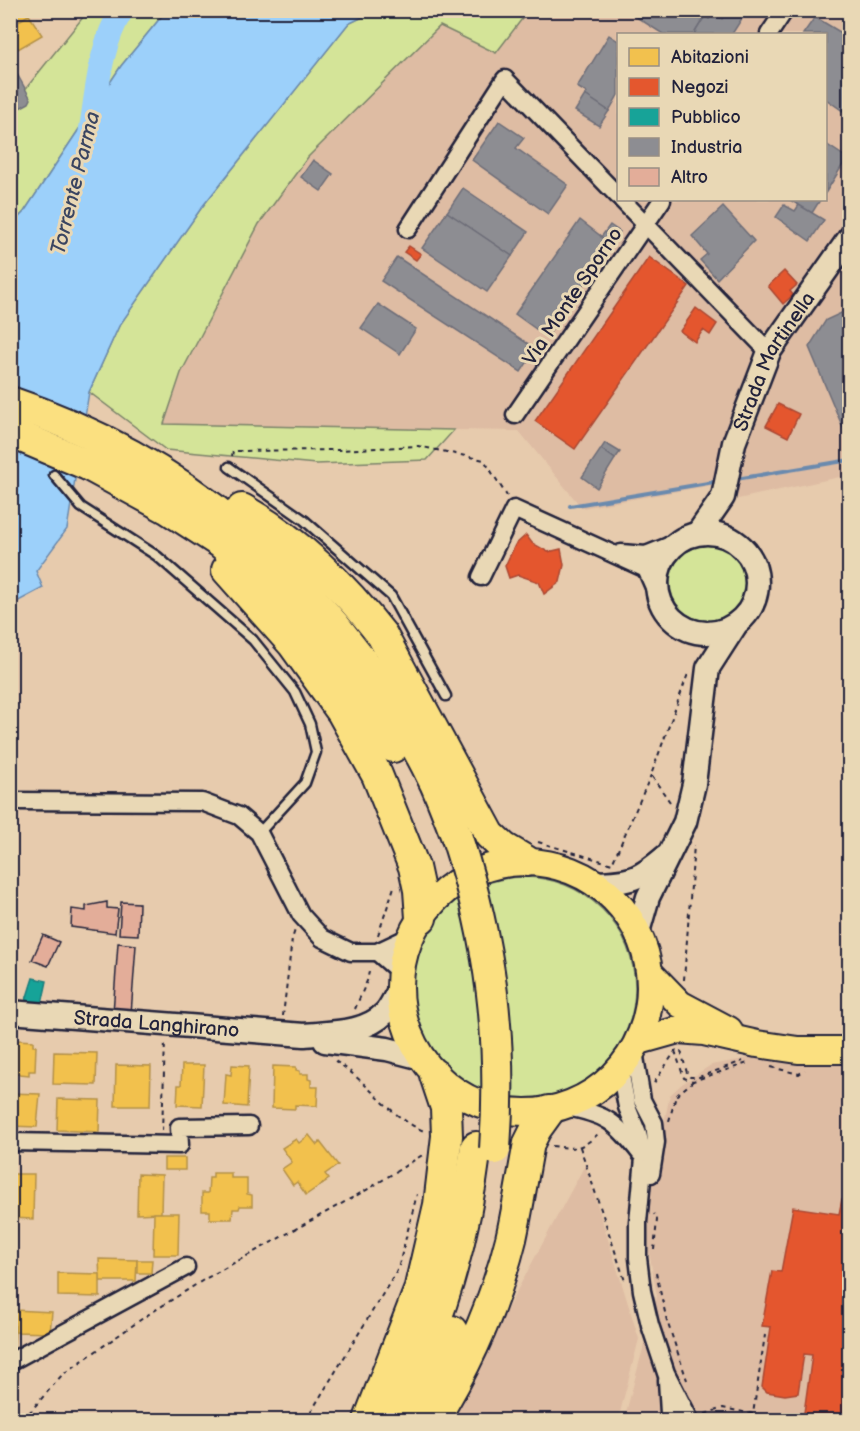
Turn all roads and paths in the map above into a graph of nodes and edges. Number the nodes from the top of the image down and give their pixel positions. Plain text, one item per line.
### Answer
1 (785, 10) edge
2 (771, 33) edge
3 (617, 195) edge
4 (623, 201) edge
5 (661, 201) edge
6 (646, 225) junction
7 (408, 229) dead end
8 (849, 237) edge
9 (770, 352) junction
10 (10, 402) edge
11 (515, 415) dead end
12 (10, 432) edge
13 (132, 455) junction
14 (100, 460) junction
15 (229, 467) joint
16 (54, 475) dead end
17 (723, 497) junction
18 (514, 509) junction
19 (698, 533) junction
20 (735, 541) junction
21 (676, 543) junction
22 (611, 553) junction
23 (481, 577) dead end
24 (657, 594) junction
25 (735, 626) junction
26 (695, 639) junction
27 (708, 668) junction
28 (446, 696) dead end
29 (10, 801) edge
30 (685, 822) junction
31 (259, 833) junction
32 (447, 841) junction
33 (668, 854) junction
34 (526, 861) junction
35 (596, 883) junction
36 (302, 915) junction
37 (416, 927) junction
38 (638, 932) junction
39 (375, 952) junction
40 (650, 973) junction
41 (400, 981) junction
42 (680, 1004) junction
43 (10, 1012) edge
44 (354, 1012) dead end
45 (165, 1023) junction
46 (293, 1034) junction
47 (676, 1040) junction
48 (849, 1050) edge
49 (631, 1054) junction
50 (760, 1055) junction
51 (336, 1062) dead end
52 (428, 1066) junction
53 (808, 1068) dead end
54 (693, 1081) junction
55 (642, 1100) junction
56 (558, 1109) junction
57 (610, 1120) junction
58 (668, 1125) dead end
59 (249, 1126) dead end
60 (10, 1142) edge
61 (529, 1143) junction
62 (161, 1145) junction
63 (435, 1145) junction
64 (580, 1147) junction
65 (485, 1148) junction
66 (644, 1158) junction
67 (422, 1164) dead end
68 (418, 1194) dead end
69 (653, 1211) dead end
70 (654, 1255) dead end
71 (655, 1265) dead end
72 (186, 1267) dead end
73 (626, 1286) dead end
74 (765, 1335) dead end
75 (10, 1362) edge
76 (689, 1386) dead end
77 (673, 1414) edge
78 (23, 1420) edge
79 (306, 1420) edge
80 (369, 1420) edge
81 (388, 1420) edge
82 (411, 1420) edge
83 (433, 1420) edge
84 (690, 1420) edge
85 (705, 1420) edge

1 - 2 street
3 - 7 street
4 - 6 street
5 - 6 street, Via Monte Sporno
6 - 9 street
6 - 11 street, Via Monte Sporno
8 - 9 street, Strada Martinella
9 - 17 street, Strada Martinella
10 - 14 highway
12 - 14 highway
13 - 14 highway
13 - 32 highway
13 - 34 highway
14 - 32 highway
14 - 37 highway
15 - 18 path
15 - 28 lane
16 - 31 lane
17 - 19 street, Strada Martinella
17 - 20 street, Strada Martinella
18 - 22 street
18 - 23 street
19 - 20 street
19 - 21 street
20 - 25 street, Strada Martinella
21 - 22 street
21 - 24 street
22 - 24 street
24 - 26 street
25 - 26 street
25 - 27 street, Strada Martinella
26 - 27 street
26 - 30 path
27 - 30 street, Strada Martinella
29 - 31 street
30 - 33 street, Strada Martinella
30 - 42 path
31 - 36 street
32 - 65 highway
32 - 65 highway, bridge
33 - 35 street, Strada Martinella
33 - 38 street, Strada Martinella
34 - 35 main road, Strada Langhirano
34 - 37 main road, Strada Langhirano
35 - 38 main road, Strada Langhirano
36 - 39 street
36 - 46 path
37 - 39 street
37 - 41 main road, Strada Langhirano
38 - 40 main road, Strada Langhirano
39 - 41 street
39 - 44 path
40 - 42 main road, Strada Langhirano
40 - 49 main road, Strada Langhirano
41 - 46 street, Strada Langhirano
41 - 52 main road, Strada Langhirano
42 - 50 main road, Strada Langhirano
43 - 45 street, Strada Langhirano
45 - 46 street, Strada Langhirano
45 - 62 path
46 - 52 street, Strada Langhirano
47 - 49 main road, Strada Langhirano
47 - 50 main road, Strada Langhirano
47 - 54 path
47 - 55 path
48 - 50 main road, Strada Langhirano
49 - 55 street
49 - 56 main road, Strada Langhirano
49 - 66 street
50 - 53 path
50 - 54 path
51 - 63 path
52 - 56 main road, Strada Langhirano
52 - 63 highway
54 - 58 path
55 - 77 street
56 - 57 street
56 - 61 highway
57 - 64 path
57 - 66 street
59 - 62 street
60 - 62 street
61 - 64 path
61 - 83 highway
63 - 67 path
63 - 78 path
63 - 80 highway
64 - 73 path
65 - 81 highway
65 - 82 highway
66 - 77 street
68 - 79 path
69 - 70 path
71 - 76 path
72 - 75 street
74 - 85 path
77 - 84 street

